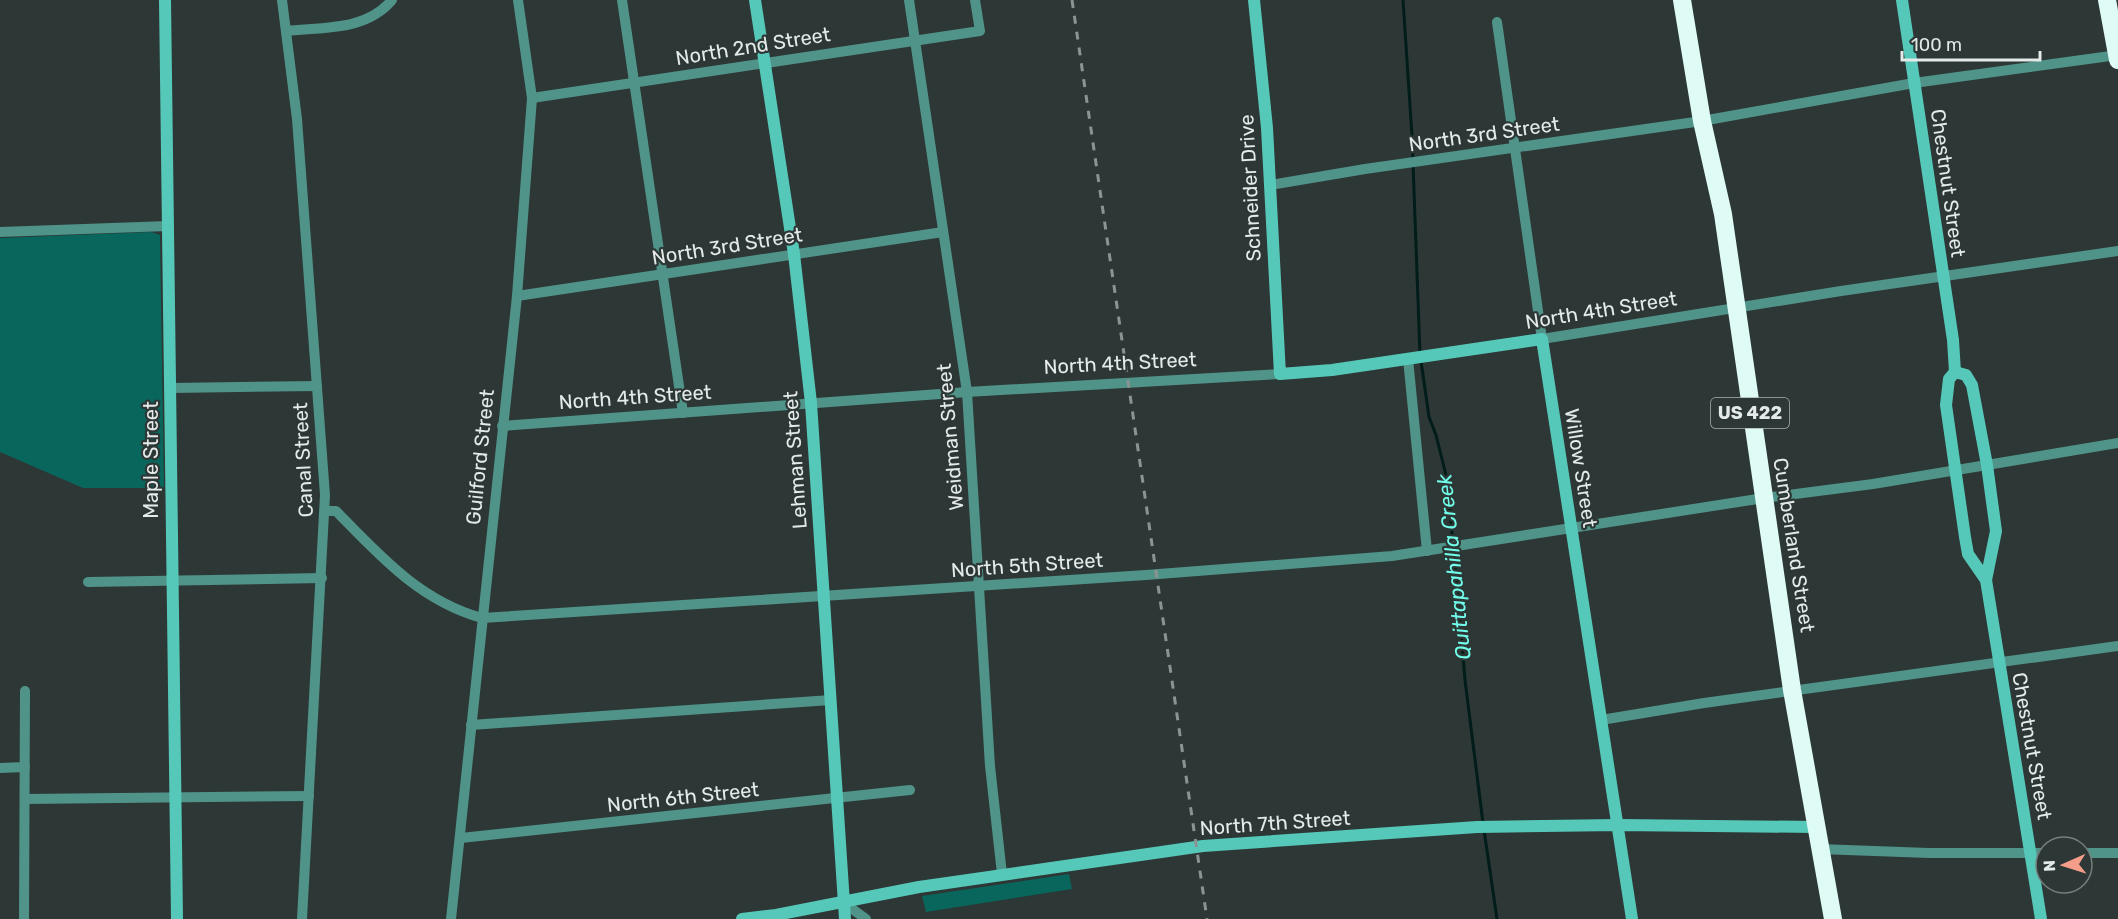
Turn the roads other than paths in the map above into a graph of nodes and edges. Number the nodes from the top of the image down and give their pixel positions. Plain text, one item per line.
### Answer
1 (165, 0) edge
2 (282, 0) edge
3 (392, 0) edge
4 (518, 0) edge
5 (622, 0) edge
6 (755, 0) edge
7 (909, 0) edge
8 (975, 0) edge
9 (1254, 0) edge
10 (1682, 0) edge
11 (1902, 0) edge
12 (2107, 0) edge
13 (1497, 22) dead end
14 (286, 31) junction
15 (915, 40) junction
16 (2118, 55) edge
17 (2118, 60) edge
18 (763, 63) junction
19 (637, 82) junction
20 (1914, 83) junction
21 (532, 98) junction
22 (1702, 121) junction
23 (1517, 147) junction
24 (1270, 186) junction
25 (168, 226) junction
26 (0, 232) edge
27 (943, 232) junction
28 (2118, 251) edge
29 (794, 254) junction
30 (664, 274) junction
31 (1942, 276) junction
32 (516, 296) junction
33 (1737, 309) junction
34 (1542, 339) junction
35 (1416, 358) junction
36 (1954, 372) junction
37 (1280, 374) junction
38 (317, 386) junction
39 (171, 388) junction
40 (967, 392) junction
41 (811, 403) junction
42 (683, 413) junction
43 (502, 426) junction
44 (2118, 443) edge
45 (1987, 465) junction
46 (1955, 470) junction
47 (1764, 498) junction
48 (325, 511) junction
49 (1571, 529) junction
50 (1427, 551) junction
51 (322, 578) junction
52 (1986, 580) junction
53 (172, 581) junction
54 (88, 582) dead end
55 (979, 586) junction
56 (824, 596) junction
57 (482, 618) junction
58 (2118, 646) edge
59 (1998, 662) junction
60 (1792, 690) junction
61 (25, 691) dead end
62 (831, 699) junction
63 (1601, 720) junction
64 (471, 725) junction
65 (25, 767) junction
66 (0, 768) edge
67 (910, 790) dead end
68 (309, 796) junction
69 (176, 797) junction
70 (839, 798) junction
71 (25, 799) junction
72 (1618, 825) junction
73 (1816, 827) junction
74 (460, 838) junction
75 (1819, 849) junction
76 (2031, 853) junction
77 (2094, 853) edge
78 (2118, 853) edge
79 (1002, 874) junction
80 (844, 903) junction
81 (24, 919) edge
82 (177, 919) edge
83 (302, 919) edge
84 (451, 919) edge
85 (742, 919) edge
86 (845, 919) edge
87 (866, 919) edge
88 (1632, 919) edge
89 (1833, 919) edge
90 (2041, 919) edge

1 - 25 street, Maple Street
2 - 14 street, Canal Street
3 - 14 street
4 - 21 street, Guilford Street
5 - 19 street
6 - 18 street, Lehman Street
7 - 15 street, Weidman Street
8 - 15 street, North 2nd Street
9 - 24 street, Schneider Drive
10 - 22 highway, Cumberland Street / US 422
11 - 20 street, Chestnut Street
12 - 16 highway
13 - 23 street, Willow Street
14 - 38 street, Canal Street
15 - 18 street, North 2nd Street
15 - 27 street, Weidman Street
16 - 17 highway
16 - 20 street, North 3rd Street
18 - 19 street, North 2nd Street
18 - 29 street, Lehman Street
19 - 21 street, North 2nd Street
19 - 30 street
20 - 22 street, North 3rd Street
20 - 31 street, Chestnut Street
21 - 32 street, Guilford Street
22 - 23 street, North 3rd Street
22 - 33 highway, Cumberland Street / US 422
23 - 24 street, North 3rd Street
23 - 34 street, Willow Street
24 - 37 street, Schneider Drive
25 - 26 street
25 - 39 street, Maple Street
27 - 29 street, North 3rd Street
27 - 40 street, Weidman Street
28 - 31 street, North 4th Street
29 - 30 street, North 3rd Street
29 - 41 street, Lehman Street
30 - 32 street, North 3rd Street
30 - 42 street
31 - 33 street, North 4th Street
31 - 36 street, Chestnut Street
32 - 43 street, Guilford Street
33 - 34 street, North 4th Street
33 - 47 highway, Cumberland Street / US 422
34 - 35 street, North 4th Street
34 - 49 street, Willow Street
35 - 37 street, North 4th Street
35 - 50 street
36 - 45 street, Chestnut Street
36 - 46 street, Chestnut Street
37 - 40 street, North 4th Street
38 - 39 street
38 - 48 street, Canal Street
39 - 53 street, Maple Street
40 - 41 street, North 4th Street
40 - 55 street, Weidman Street
41 - 42 street, North 4th Street
41 - 56 street, Lehman Street
42 - 43 street, North 4th Street
43 - 57 street, Guilford Street
44 - 45 street, North 5th Street
45 - 46 street, North 5th Street
45 - 52 street, Chestnut Street
46 - 47 street, North 5th Street
46 - 52 street, Chestnut Street
47 - 49 street, North 5th Street
47 - 60 highway, Cumberland Street / US 422
48 - 51 street, Canal Street
48 - 57 street, North 5th Street
49 - 50 street, North 5th Street
49 - 63 street, Willow Street
50 - 55 street, North 5th Street
51 - 53 street
51 - 68 street, Canal Street
52 - 59 street, Chestnut Street
53 - 54 street
53 - 69 street, Maple Street
55 - 56 street, North 5th Street
55 - 79 street, Weidman Street
56 - 57 street, North 5th Street
56 - 62 street, Lehman Street
57 - 64 street, Guilford Street
58 - 59 street
59 - 60 street
59 - 76 street, Chestnut Street
60 - 63 street
60 - 73 highway, Cumberland Street / US 422
61 - 65 street
62 - 64 street
62 - 70 street, Lehman Street
63 - 72 street, Willow Street
64 - 74 street, Guilford Street
65 - 66 street
65 - 71 street
67 - 70 street, North 6th Street
68 - 69 street
68 - 83 street, Canal Street
69 - 71 street
69 - 82 street, Maple Street
70 - 74 street, North 6th Street
70 - 80 street, Lehman Street
71 - 81 street
72 - 73 street, North 7th Street
72 - 79 street, North 7th Street
72 - 88 street, Willow Street
73 - 75 highway, Cumberland Street / US 422
74 - 84 street, Guilford Street
75 - 76 street
75 - 89 highway, Cumberland Street / US 422
76 - 90 street, Chestnut Street
77 - 78 street
79 - 80 street, North 7th Street
80 - 85 street, North 7th Street
80 - 86 street, Lehman Street
80 - 87 street

